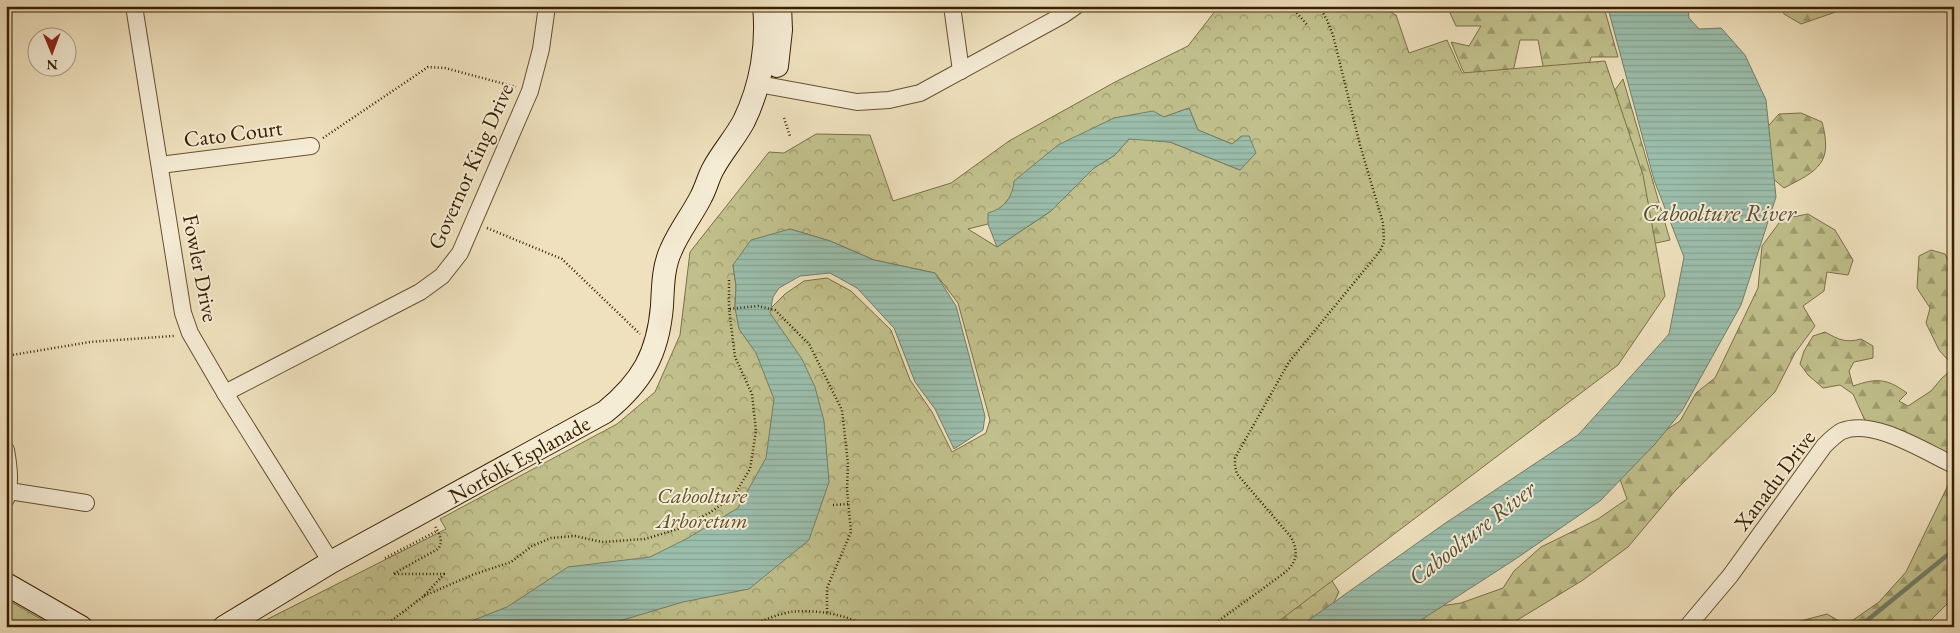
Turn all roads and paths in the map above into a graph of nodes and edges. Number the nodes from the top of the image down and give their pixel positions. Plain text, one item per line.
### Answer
1 (134, 6) edge
2 (547, 6) edge
3 (764, 6) edge
4 (780, 6) edge
5 (952, 6) edge
6 (1076, 6) edge
7 (1295, 6) edge
8 (1319, 6) edge
9 (1308, 26) dead end
10 (961, 71) junction
11 (765, 85) junction
12 (530, 91) junction
13 (784, 118) dead end
14 (790, 136) dead end
15 (311, 146) joint
16 (160, 165) junction
17 (474, 222) junction
18 (729, 280) dead end
19 (729, 309) junction
20 (190, 333) junction
21 (645, 339) dead end
22 (6, 356) edge
23 (225, 393) junction
24 (6, 450) edge
25 (1954, 465) edge
26 (7, 495) edge
27 (86, 502) dead end
28 (848, 504) junction
29 (833, 505) dead end
30 (434, 524) dead end
31 (437, 531) junction
32 (385, 558) dead end
33 (331, 562) junction
34 (6, 584) edge
35 (424, 596) junction
36 (827, 613) junction
37 (81, 627) edge
38 (224, 627) edge
39 (383, 627) edge
40 (745, 627) edge
41 (867, 627) edge
42 (1210, 627) edge
43 (1687, 627) edge

1 - 16 street, Fowler Drive
2 - 12 street, Governor King Drive
3 - 11 street
4 - 11 street
5 - 10 street
6 - 10 street
7 - 9 path
8 - 42 path
10 - 11 street
11 - 33 street, Norfolk Esplanade
12 - 15 path
12 - 17 street, Governor King Drive
13 - 14 path
15 - 16 street, Cato Court
16 - 20 street, Fowler Drive
17 - 21 path
17 - 23 street, Governor King Drive
18 - 19 path
19 - 28 path
19 - 35 path
20 - 22 path
20 - 23 street, Fowler Drive
23 - 33 street, Fowler Drive
24 - 26 street
25 - 43 street, Xanadu Drive
26 - 27 street
28 - 29 path
28 - 36 path
30 - 31 path
31 - 32 path
31 - 35 path
33 - 38 street, Norfolk Esplanade
34 - 37 street
35 - 39 path
36 - 40 path
36 - 41 path

